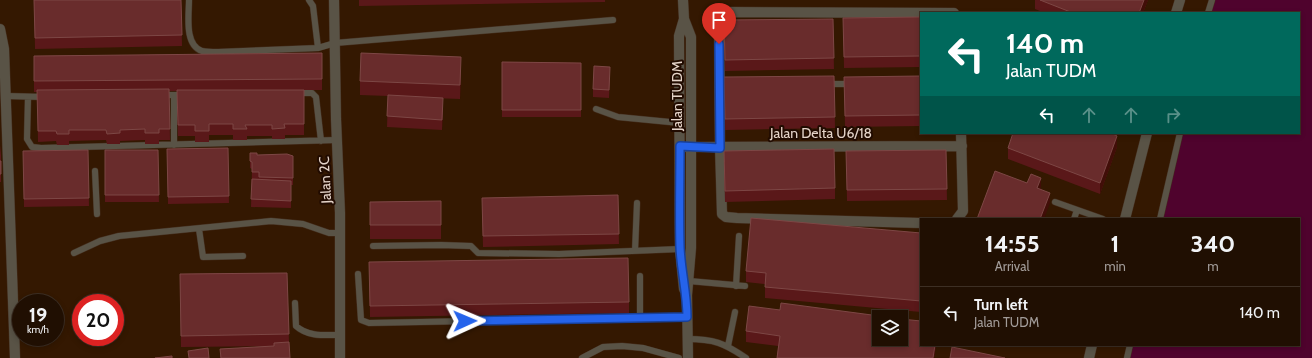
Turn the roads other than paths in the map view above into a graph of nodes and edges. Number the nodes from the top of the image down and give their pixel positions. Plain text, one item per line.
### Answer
1 (189, 0) edge
2 (309, 0) edge
3 (334, 0) edge
4 (683, 0) edge
5 (1180, 0) edge
6 (1212, 0) edge
7 (1176, 12) edge
8 (1208, 12) edge
9 (920, 13) edge
10 (684, 18) junction
11 (613, 20) dead end
12 (0, 28) edge
13 (335, 43) junction
14 (318, 48) junction
15 (820, 84) edge
16 (859, 84) edge
17 (289, 93) edge
18 (189, 94) edge
19 (151, 95) edge
20 (174, 95) junction
21 (6, 96) junction
22 (28, 97) junction
23 (51, 97) edge
24 (596, 109) dead end
25 (680, 123) junction
26 (962, 134) edge
27 (1147, 134) edge
28 (1180, 134) edge
29 (337, 140) junction
30 (321, 141) junction
31 (174, 145) junction
32 (680, 146) junction
33 (962, 146) junction
34 (692, 147) junction
35 (720, 148) junction
36 (95, 170) dead end
37 (1054, 202) dead end
38 (637, 203) dead end
39 (1078, 210) junction
40 (97, 214) dead end
41 (958, 218) edge
42 (1074, 218) edge
43 (1101, 218) edge
44 (1125, 218) edge
45 (1160, 218) edge
46 (920, 223) edge
47 (199, 229) junction
48 (340, 233) junction
49 (739, 236) dead end
50 (372, 246) dead end
51 (680, 249) junction
52 (635, 252) junction
53 (74, 253) dead end
54 (243, 256) dead end
55 (358, 274) dead end
56 (640, 276) dead end
57 (689, 281) junction
58 (736, 286) junction
59 (745, 286) dead end
60 (687, 295) junction
61 (295, 303) dead end
62 (735, 312) dead end
63 (687, 317) junction
64 (640, 318) junction
65 (340, 335) junction
66 (687, 339) junction
67 (728, 346) junction
68 (1092, 346) edge
69 (1130, 346) edge
70 (15, 358) edge
71 (340, 358) edge
72 (582, 358) edge
73 (679, 358) edge
74 (688, 358) edge
75 (746, 358) edge
76 (1089, 358) edge
77 (1127, 358) edge

1 - 14 lane
2 - 14 lane
3 - 13 street, Jalan 2C
4 - 10 street, Jalan TUDM
5 - 7 street
6 - 8 lane
9 - 35 street
10 - 25 street, Jalan TUDM
10 - 34 street, Jalan TUDM
11 - 13 lane
12 - 21 street
13 - 14 lane
13 - 29 street, Jalan 2C
15 - 16 lane
17 - 30 lane
18 - 20 lane
19 - 20 lane
20 - 31 lane
21 - 22 lane
21 - 70 street
22 - 23 lane
22 - 31 lane
24 - 25 lane
25 - 32 street, Jalan TUDM
26 - 33 street
27 - 44 street
28 - 45 lane
29 - 30 lane
29 - 48 street, Jalan 2C
30 - 31 lane
32 - 34 street, Jalan Delta U6/18
32 - 51 street, Jalan TUDM
33 - 35 street, Jalan Delta U6/18
33 - 41 street
34 - 35 street, Jalan Delta U6/18
34 - 57 street, Jalan TUDM
35 - 46 street
36 - 40 lane
37 - 39 lane
38 - 52 lane
39 - 42 lane
39 - 43 lane
47 - 48 lane
47 - 53 lane
47 - 54 lane
48 - 65 street, Jalan 2C
49 - 58 lane
50 - 52 lane
51 - 52 lane
51 - 60 street, Jalan TUDM
55 - 64 lane
56 - 64 lane
57 - 58 lane
57 - 60 street, Jalan TUDM
58 - 59 lane
60 - 63 street, Jalan TUDM
61 - 65 lane
62 - 67 lane
63 - 64 lane
63 - 66 street, Jalan TUDM
65 - 71 street, Jalan 2C
66 - 67 lane
66 - 74 street, Jalan TUDM
67 - 75 lane
68 - 76 street
69 - 77 lane
72 - 73 lane

